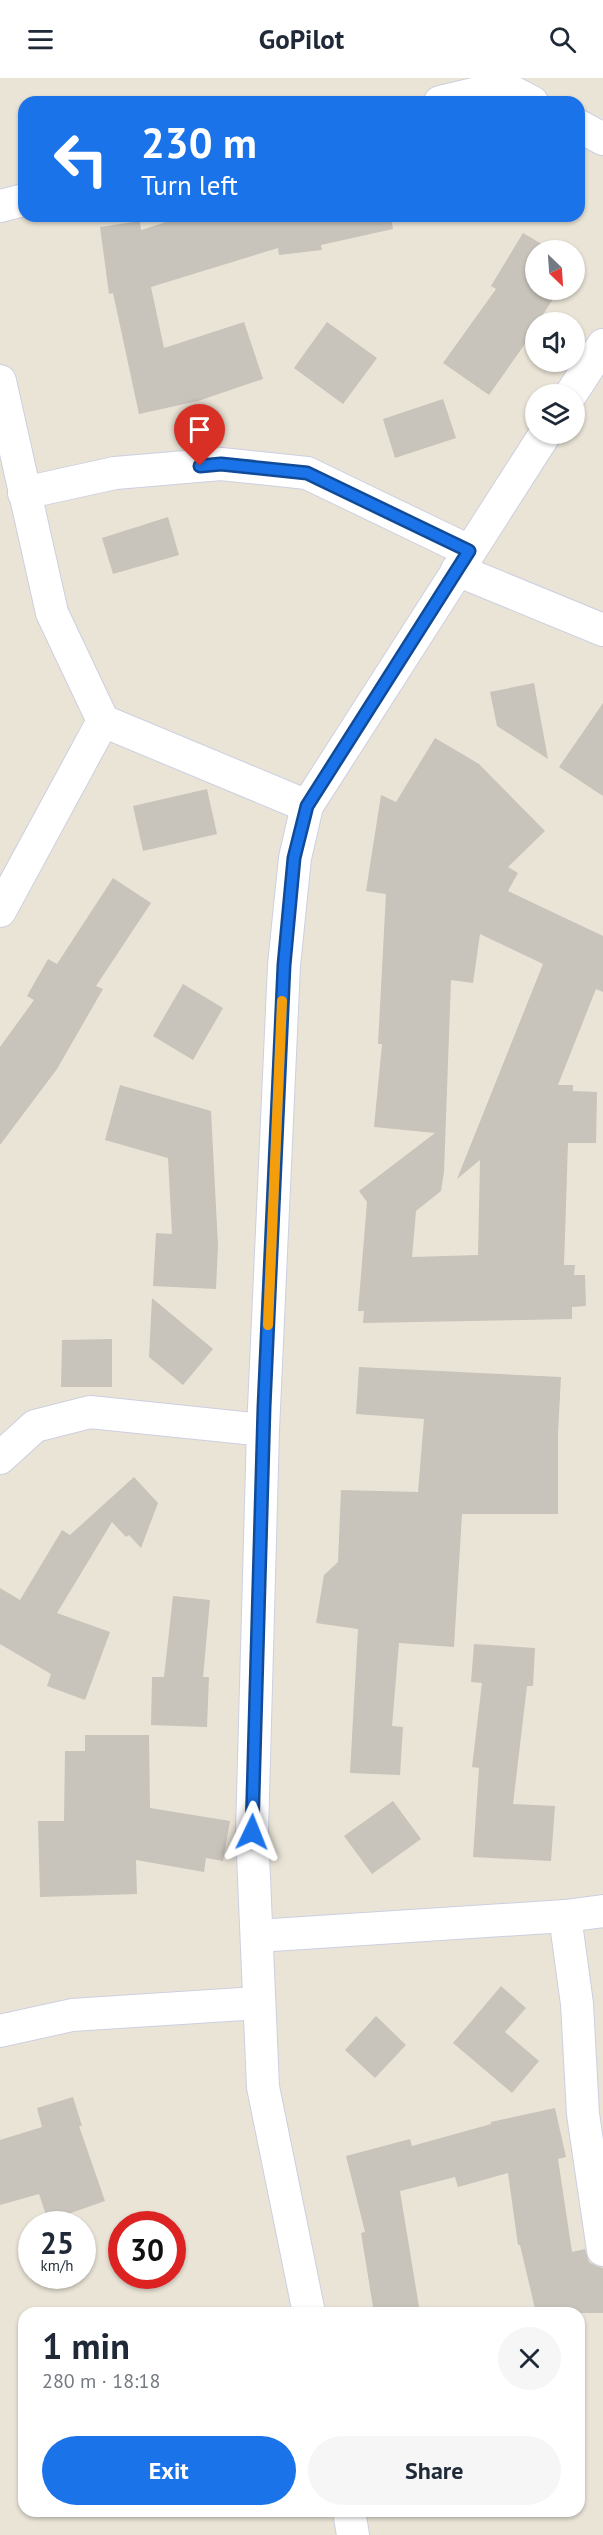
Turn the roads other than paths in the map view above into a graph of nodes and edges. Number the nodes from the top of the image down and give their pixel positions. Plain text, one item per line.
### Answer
1 (502, 83) edge
2 (460, 96) edge
3 (523, 96) edge
4 (585, 129) edge
5 (603, 139) edge
6 (18, 202) edge
7 (0, 206) edge
8 (603, 345) edge
9 (0, 381) edge
10 (578, 384) edge
11 (539, 444) edge
12 (24, 493) junction
13 (463, 561) junction
14 (603, 630) edge
15 (103, 721) junction
16 (307, 806) junction
17 (0, 911) edge
18 (263, 1430) junction
19 (0, 1458) edge
20 (603, 1911) edge
21 (565, 1916) junction
22 (257, 1936) junction
23 (258, 2003) junction
24 (0, 2031) edge
25 (603, 2250) edge
26 (308, 2307) edge
27 (350, 2517) edge
28 (353, 2535) edge

1 - 2 street
1 - 3 street
4 - 5 street
6 - 7 street
8 - 10 street
9 - 12 street
11 - 13 street
12 - 13 street
12 - 15 street
13 - 14 street
13 - 16 street
15 - 16 street
15 - 17 street
16 - 18 street
18 - 19 street
18 - 22 street
20 - 21 street
21 - 22 street
21 - 25 street
22 - 23 street
23 - 24 street
23 - 26 street
27 - 28 street

